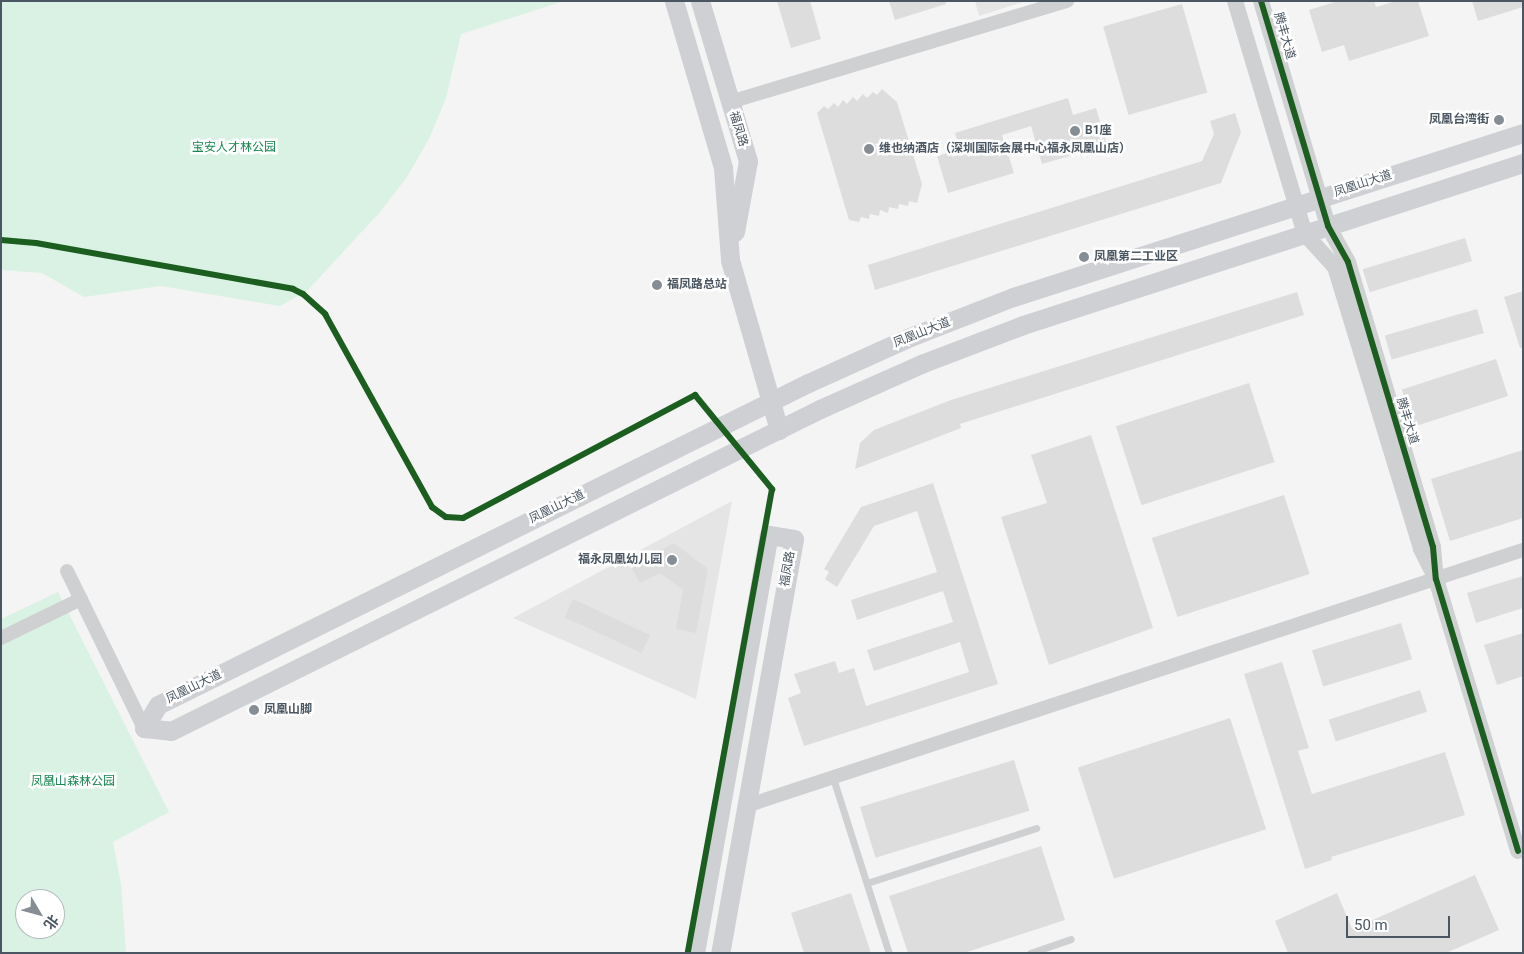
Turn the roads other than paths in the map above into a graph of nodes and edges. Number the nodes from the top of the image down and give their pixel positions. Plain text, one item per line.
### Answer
1 (674, 1) edge
2 (700, 1) edge
3 (1067, 1) edge
4 (1236, 1) edge
5 (1262, 1) edge
6 (730, 102) junction
7 (1523, 133) edge
8 (1523, 164) edge
9 (1320, 198) junction
10 (1296, 206) junction
11 (1328, 226) junction
12 (1305, 234) junction
13 (730, 260) junction
14 (770, 401) junction
15 (779, 430) junction
16 (1523, 550) edge
17 (66, 571) dead end
18 (1436, 578) junction
19 (81, 599) junction
20 (1, 638) edge
21 (144, 728) junction
22 (833, 778) junction
23 (746, 806) junction
24 (1036, 828) dead end
25 (1518, 851) dead end
26 (867, 883) junction
27 (1071, 940) dead end
28 (695, 953) edge
29 (720, 953) edge
30 (889, 953) edge
31 (1030, 953) edge

1 - 13 main road, 福凤路
2 - 6 main road, 福凤路
3 - 6 street
4 - 10 street, 腾丰大道
5 - 9 street, 腾丰大道
6 - 13 main road, 福凤路
7 - 9 main road, 凤凰山大道
8 - 11 main road
9 - 10 main road, 凤凰山大道
9 - 11 street, 腾丰大道
10 - 12 street, 腾丰大道
10 - 14 main road, 凤凰山大道
11 - 12 main road
11 - 18 street, 腾丰大道
12 - 15 main road
12 - 18 street, 腾丰大道
13 - 14 main road, 福凤路
14 - 15 main road, 福凤路
14 - 21 main road, 凤凰山大道
15 - 21 main road
16 - 18 street
17 - 19 street
18 - 22 street
18 - 25 street, 腾丰大道
19 - 20 street
19 - 21 street
22 - 23 street
22 - 26 lane
23 - 28 main road, 福凤路
23 - 29 main road, 福凤路
24 - 26 lane
26 - 30 lane
27 - 31 lane

